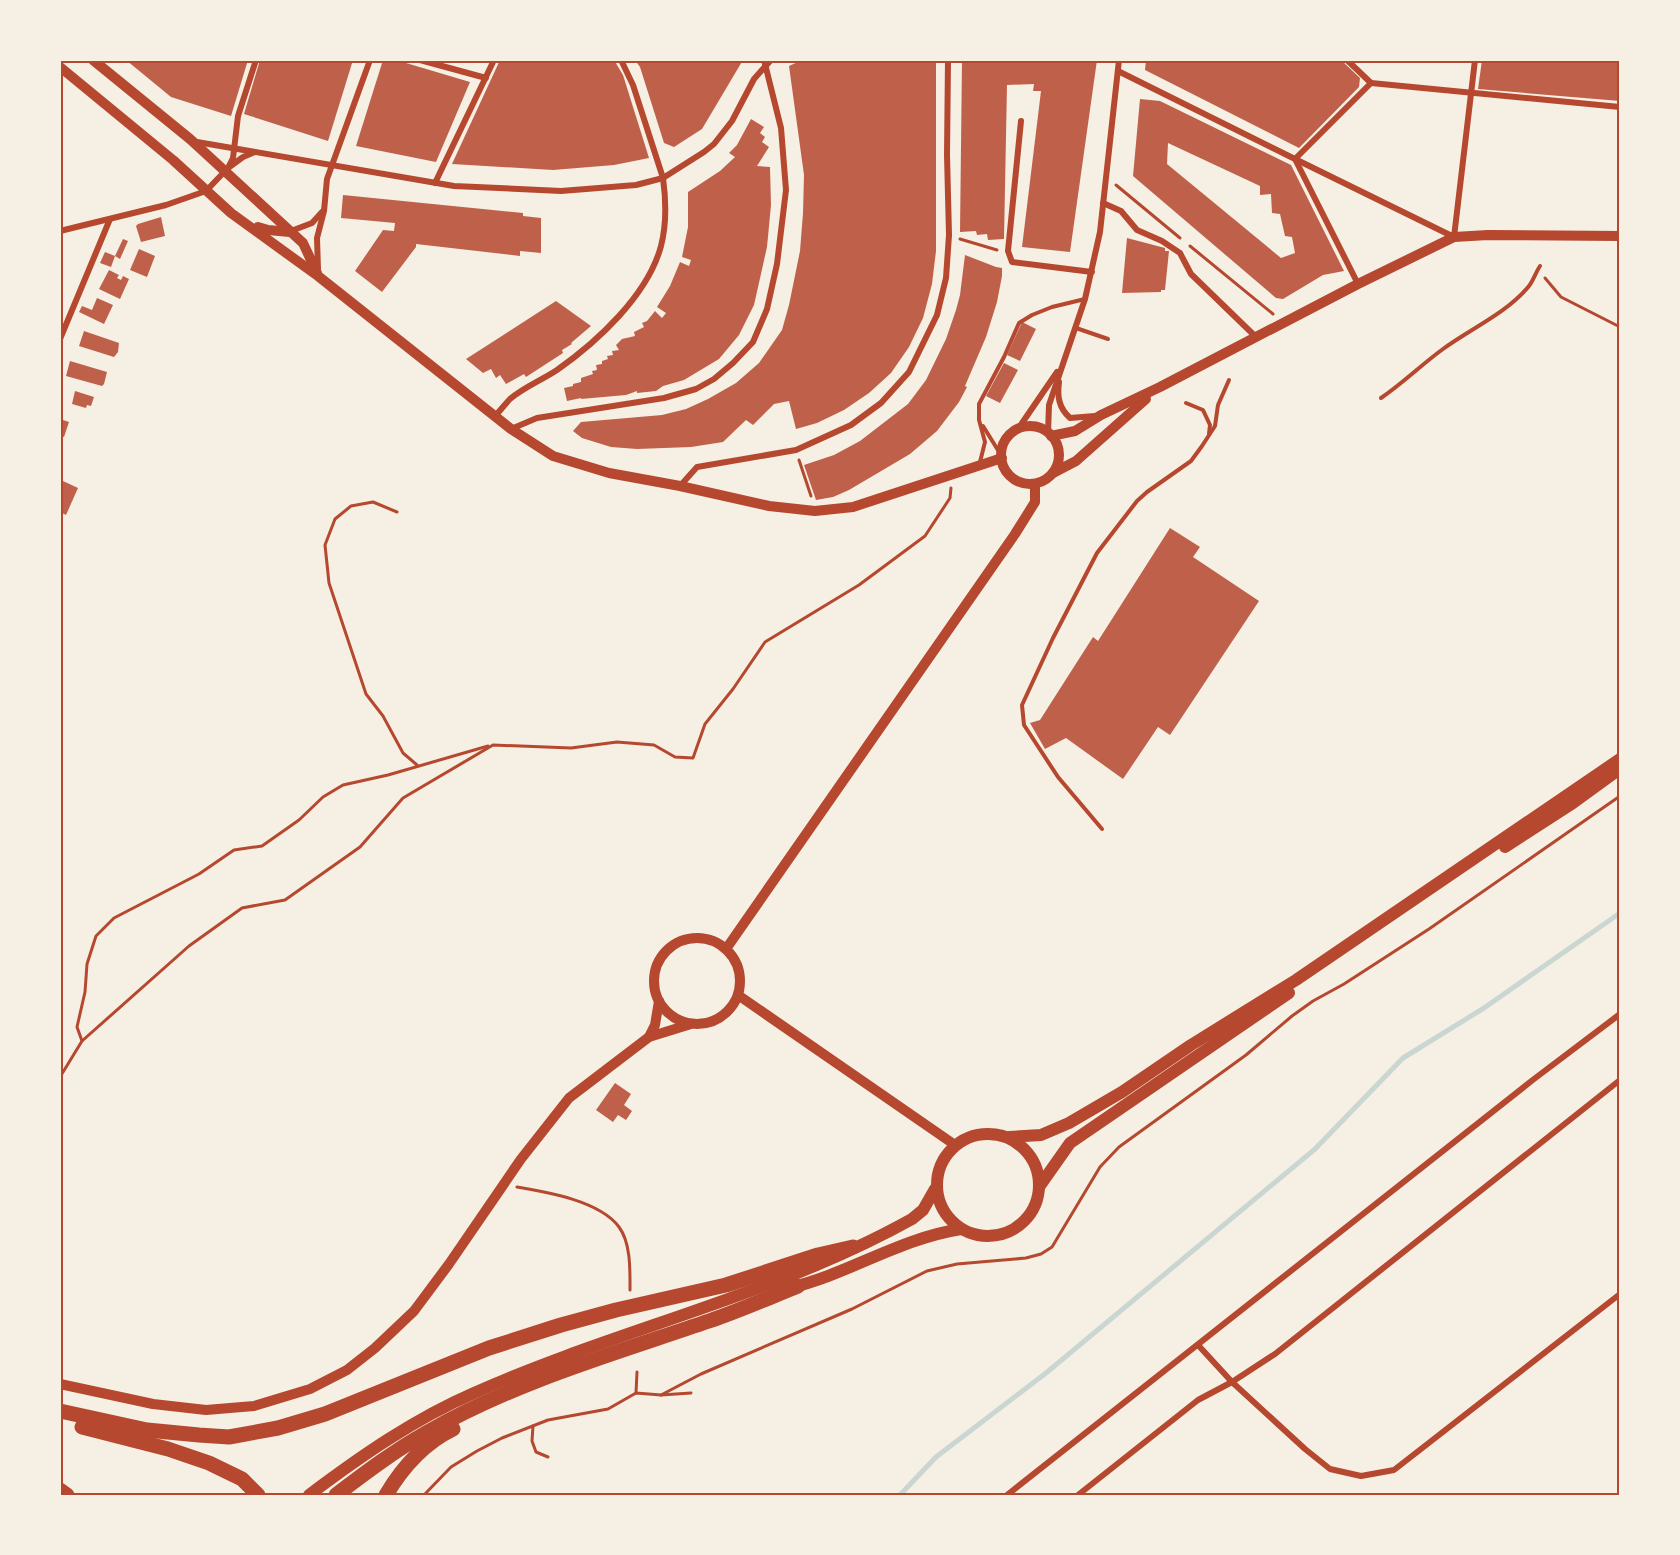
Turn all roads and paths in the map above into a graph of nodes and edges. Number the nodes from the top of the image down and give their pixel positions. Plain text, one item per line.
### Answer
1 (93, 60) edge
2 (256, 60) edge
3 (370, 60) edge
4 (420, 60) edge
5 (494, 60) edge
6 (621, 60) edge
7 (948, 60) edge
8 (1119, 60) edge
9 (1347, 60) edge
10 (1475, 60) edge
11 (767, 61) edge
12 (60, 67) edge
13 (1118, 71) junction
14 (486, 78) junction
15 (1371, 83) junction
16 (1472, 93) junction
17 (1620, 106) edge
18 (1022, 121) dead end
19 (190, 140) junction
20 (233, 148) junction
21 (257, 152) junction
22 (1295, 159) junction
23 (332, 165) junction
24 (226, 170) junction
25 (1106, 177) junction
26 (663, 178) junction
27 (435, 183) junction
28 (206, 191) junction
29 (1103, 203) junction
30 (324, 211) junction
31 (110, 219) junction
32 (244, 221) junction
33 (60, 231) edge
34 (290, 232) junction
35 (949, 235) junction
36 (1620, 236) edge
37 (1454, 237) junction
38 (1008, 251) junction
39 (1540, 266) joint
40 (1092, 272) junction
41 (318, 276) junction
42 (1358, 284) junction
43 (1085, 298) junction
44 (1284, 323) junction
45 (1620, 327) edge
46 (1076, 328) junction
47 (1256, 337) junction
48 (60, 339) edge
49 (1108, 339) dead end
50 (1060, 366) junction
51 (1229, 380) dead end
52 (1160, 387) junction
53 (1381, 398) dead end
54 (1186, 403) dead end
55 (1101, 415) junction
56 (495, 416) junction
57 (979, 420) junction
58 (511, 429) junction
59 (1018, 429) junction
60 (1049, 434) junction
61 (1208, 438) junction
62 (796, 450) junction
63 (1002, 457) junction
64 (980, 464) junction
65 (1053, 473) junction
66 (952, 481) dead end
67 (1035, 484) junction
68 (680, 486) junction
69 (811, 496) dead end
70 (397, 512) dead end
71 (493, 745) junction
72 (1620, 759) edge
73 (417, 765) junction
74 (1620, 769) edge
75 (1620, 796) edge
76 (1102, 829) dead end
77 (726, 949) junction
78 (738, 995) junction
79 (659, 1001) junction
80 (1620, 1014) edge
81 (691, 1024) junction
82 (649, 1037) junction
83 (82, 1041) junction
84 (60, 1077) edge
85 (1620, 1080) edge
86 (1009, 1137) junction
87 (955, 1145) junction
88 (504, 1184) junction
89 (1039, 1187) junction
90 (935, 1189) junction
91 (961, 1229) junction
92 (853, 1247) junction
93 (798, 1286) joint
94 (630, 1292) dead end
95 (1620, 1294) edge
96 (707, 1315) junction
97 (1198, 1345) junction
98 (638, 1372) dead end
99 (1232, 1382) junction
100 (60, 1384) edge
101 (636, 1393) junction
102 (691, 1393) dead end
103 (661, 1395) junction
104 (60, 1411) edge
105 (60, 1421) edge
106 (533, 1426) junction
107 (548, 1457) dead end
108 (60, 1490) edge
109 (67, 1495) edge
110 (258, 1495) edge
111 (309, 1495) edge
112 (336, 1495) edge
113 (386, 1495) edge
114 (424, 1495) edge
115 (1007, 1495) edge
116 (1078, 1495) edge

1 - 19 street
2 - 20 street
3 - 23 street
4 - 14 street
5 - 14 street
6 - 26 street
7 - 35 street
8 - 13 street
9 - 15 street
10 - 16 street
11 - 26 street
11 - 58 street
12 - 28 street
13 - 22 street
13 - 25 street
14 - 27 street
15 - 16 street
15 - 22 street
16 - 17 street
16 - 37 street
18 - 38 street
19 - 20 street
19 - 24 street
20 - 21 street
20 - 24 street
21 - 23 street
21 - 24 street
22 - 37 street
22 - 42 street
23 - 27 street
23 - 30 street
24 - 28 street
24 - 34 street
25 - 29 street
25 - 44 path
26 - 27 street
26 - 56 street
28 - 31 street
28 - 32 street
29 - 40 street
29 - 47 street
30 - 34 street
30 - 41 street
31 - 33 street
31 - 48 street
32 - 34 street
32 - 41 street
34 - 41 street
35 - 38 path
35 - 62 street
36 - 37 street
37 - 42 street
38 - 40 street
39 - 45 path
39 - 53 lane
40 - 43 street
41 - 56 street
42 - 44 street
43 - 46 street
43 - 57 lane
44 - 47 street
46 - 49 lane
46 - 50 street
47 - 52 street
50 - 55 street
50 - 59 street
50 - 60 street
51 - 61 lane
52 - 55 street
52 - 65 street
54 - 61 lane
55 - 60 street
56 - 58 street
57 - 63 lane
57 - 64 lane
58 - 68 street
59 - 60 street
59 - 63 street
60 - 65 street
61 - 76 lane
62 - 68 street
62 - 69 path
63 - 64 street
63 - 67 street
64 - 68 street
65 - 67 street
66 - 71 path
67 - 77 street
70 - 73 path
71 - 73 path
71 - 83 path
72 - 86 main road
73 - 83 path
74 - 89 main road
75 - 103 path
77 - 78 street
77 - 79 street
78 - 81 street
78 - 87 street
79 - 81 street
79 - 82 street
80 - 97 street
81 - 82 street
82 - 88 street
83 - 84 path
85 - 99 street
86 - 87 main road
86 - 89 main road
87 - 90 main road
88 - 94 path
88 - 100 street
89 - 91 main road
90 - 91 main road
90 - 92 main road
91 - 93 main road
92 - 96 main road
92 - 104 highway
93 - 96 highway
95 - 99 street
96 - 111 main road
96 - 112 highway
96 - 113 highway
97 - 99 street
97 - 115 street
98 - 101 path
99 - 116 street
101 - 103 path
101 - 106 path
102 - 103 path
105 - 110 highway
106 - 107 path
106 - 114 path
108 - 109 highway

